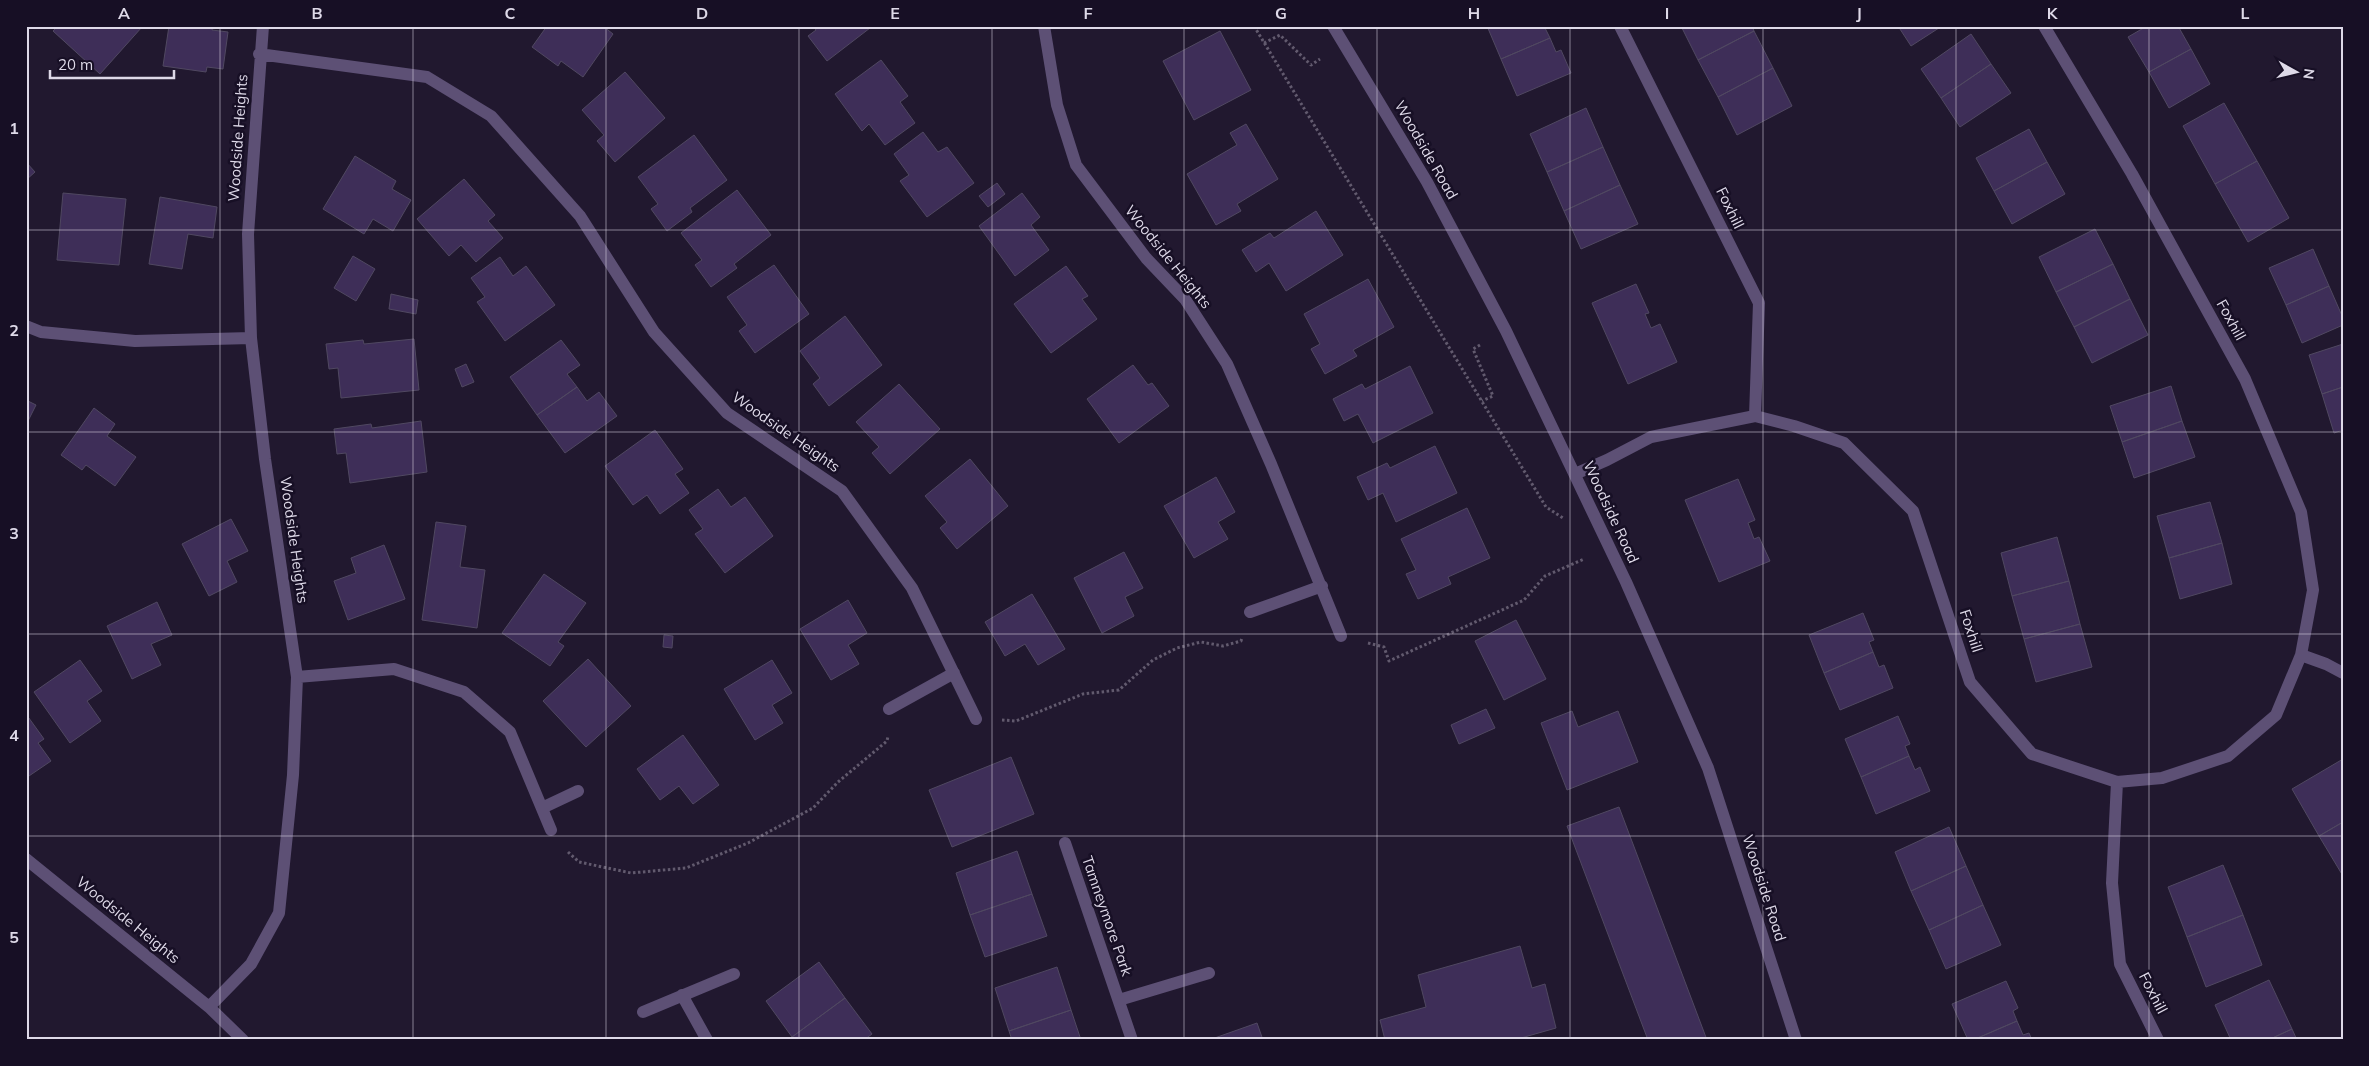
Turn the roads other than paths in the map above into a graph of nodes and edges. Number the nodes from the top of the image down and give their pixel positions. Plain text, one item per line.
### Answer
1 (263, 26) edge
2 (1044, 26) edge
3 (1333, 26) edge
4 (1620, 26) edge
5 (2044, 26) edge
6 (260, 54) junction
7 (26, 326) edge
8 (251, 338) junction
9 (1755, 416) junction
10 (1575, 474) junction
11 (1322, 586) junction
12 (1250, 612) road end
13 (1341, 636) dead end
14 (2301, 655) junction
15 (954, 673) junction
16 (2343, 673) edge
17 (297, 677) junction
18 (889, 709) road end
19 (976, 719) road end
20 (2117, 782) junction
21 (578, 791) dead end
22 (542, 808) junction
23 (551, 830) road end
24 (1065, 843) dead end
25 (26, 859) edge
26 (1209, 973) dead end
27 (734, 974) dead end
28 (682, 995) junction
29 (1119, 1000) junction
30 (209, 1007) junction
31 (643, 1012) dead end
32 (243, 1040) edge
33 (707, 1040) edge
34 (1132, 1040) edge
35 (1796, 1040) edge
36 (2158, 1040) edge

1 - 6 street, Woodside Heights
2 - 11 street, Woodside Heights
3 - 10 street, Woodside Road
4 - 9 street, Foxhill
5 - 14 street, Foxhill
6 - 8 street, Woodside Heights
6 - 15 street, Woodside Heights
7 - 8 street
8 - 17 street, Woodside Heights
9 - 10 street, Foxhill
9 - 20 street, Foxhill
10 - 35 street, Woodside Road
11 - 12 street
11 - 13 street, Woodside Heights
14 - 16 street
14 - 20 street, Foxhill
15 - 18 street
15 - 19 street, Woodside Heights
17 - 22 street
17 - 30 street, Woodside Heights
20 - 36 street, Foxhill
21 - 22 street
22 - 23 street
24 - 29 street, Tamneymore Park
25 - 30 street, Woodside Heights
26 - 29 street, Tamneymore Park
27 - 28 street
28 - 31 street
28 - 33 street
29 - 34 street, Tamneymore Park
30 - 32 street, Woodside Heights

